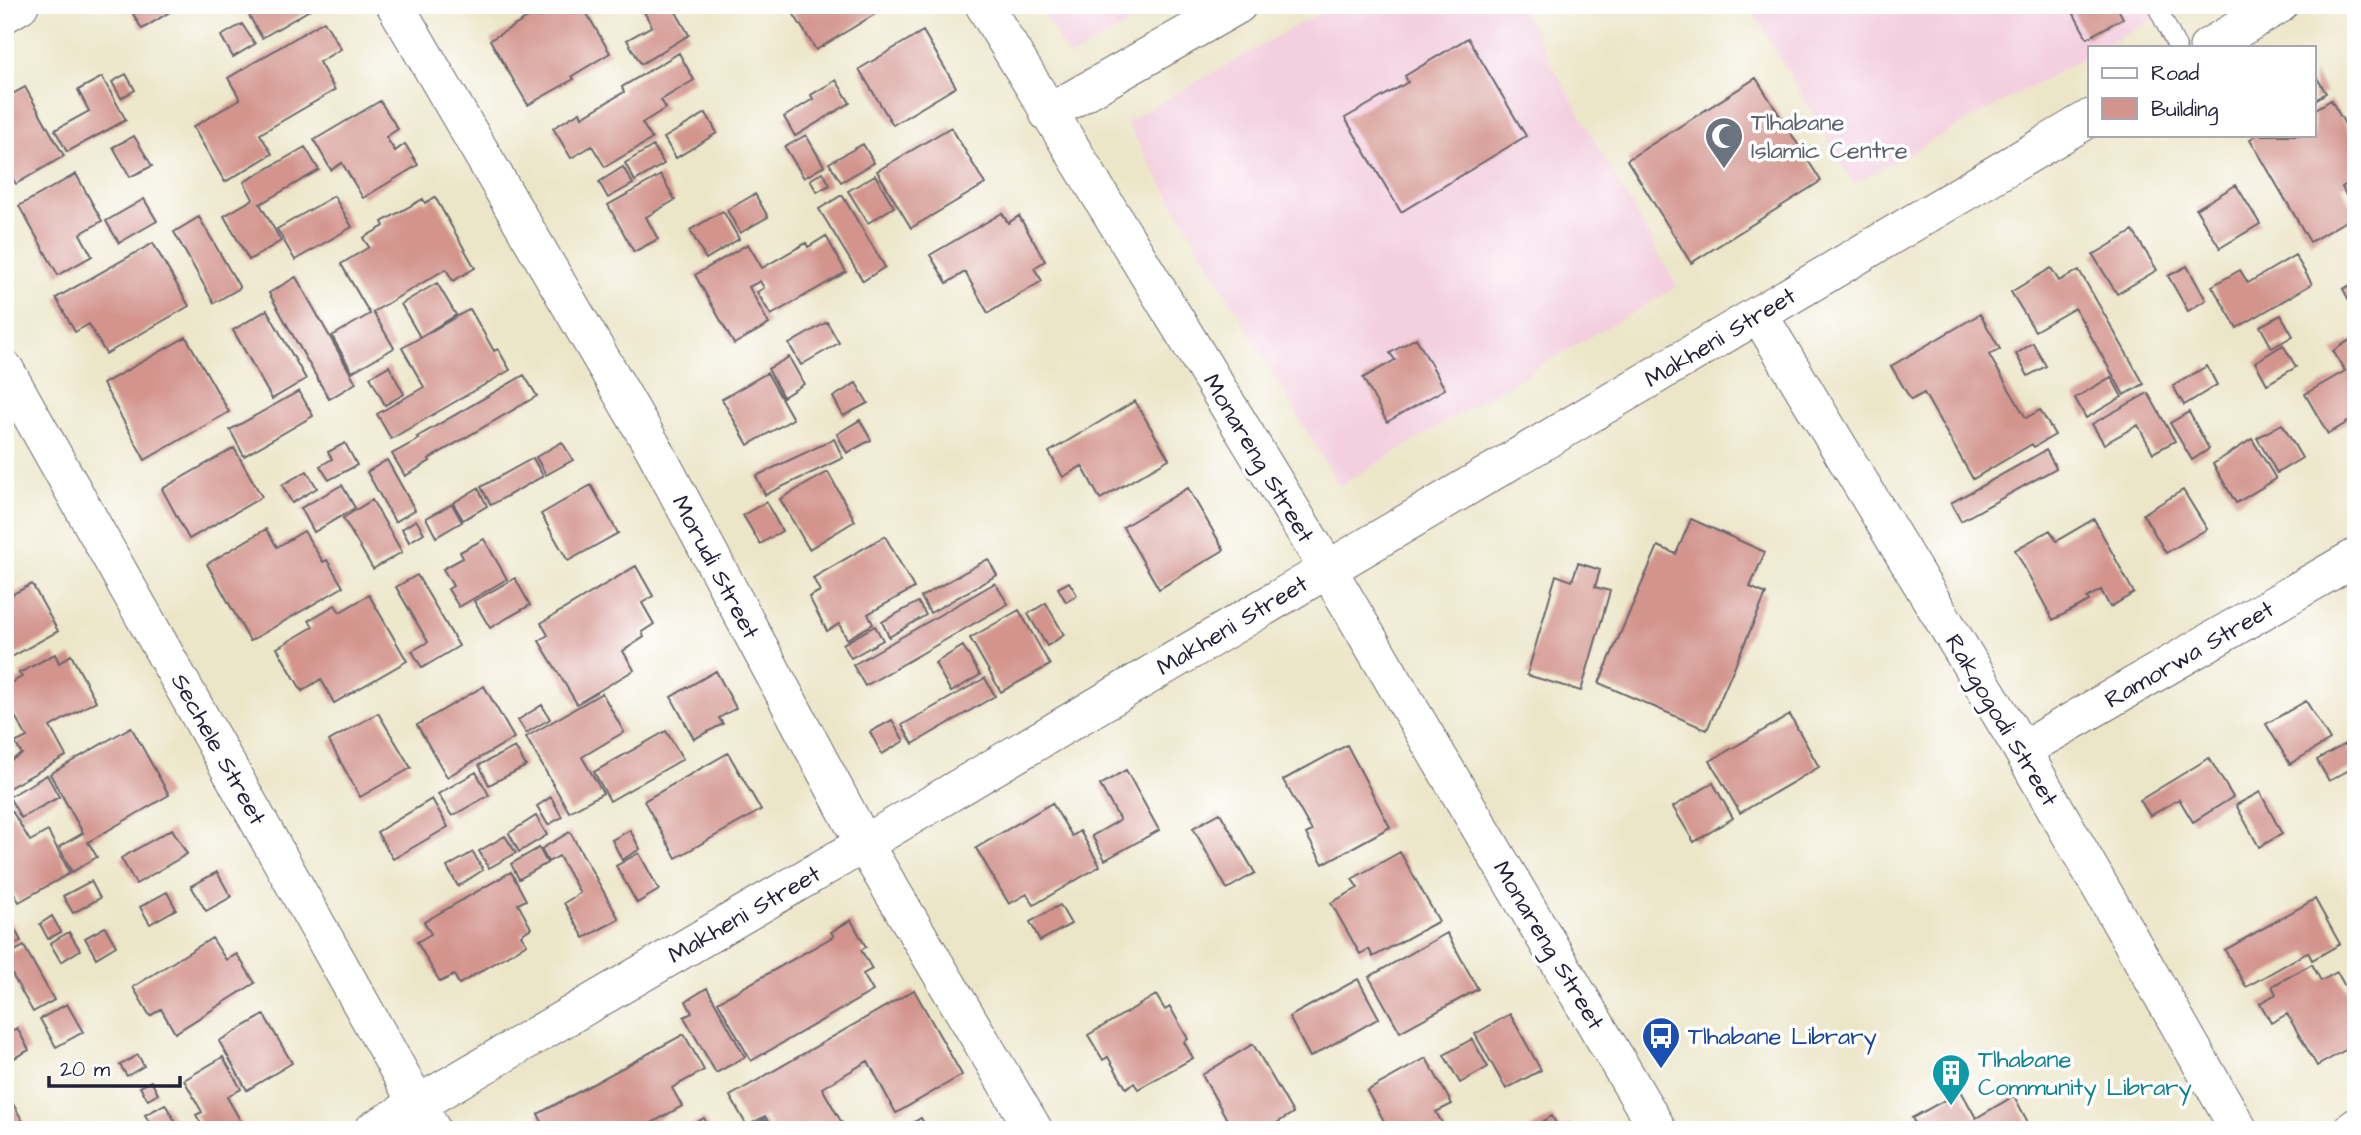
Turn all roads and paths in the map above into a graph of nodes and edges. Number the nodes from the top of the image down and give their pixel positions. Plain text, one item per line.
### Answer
1 (20, 5) edge
2 (395, 5) edge
3 (984, 5) edge
4 (1238, 5) edge
5 (2156, 5) edge
6 (2279, 5) edge
7 (5, 13) edge
8 (2176, 46) edge
9 (2210, 46) edge
10 (1048, 113) junction
11 (2088, 119) edge
12 (1759, 315) junction
13 (5, 369) edge
14 (2356, 557) edge
15 (1327, 568) junction
16 (2022, 750) junction
17 (864, 844) junction
18 (425, 1117) edge
19 (373, 1130) edge
20 (1034, 1130) edge
21 (1658, 1130) edge
22 (2239, 1130) edge

1 - 7 street
2 - 17 street, Morudi Street
3 - 10 street, Monareng Street
4 - 10 street
5 - 8 lane
6 - 9 street
10 - 15 street, Monareng Street
11 - 12 street, Makheni Street
12 - 15 street, Makheni Street
12 - 16 street, Rakgogodi Street
13 - 18 street, Sechele Street
14 - 16 street, Ramorwa Street
15 - 17 street, Makheni Street
15 - 21 street, Monareng Street
16 - 22 street, Rakgogodi Street
17 - 18 street, Makheni Street
17 - 20 street, Morudi Street
18 - 19 street, Makheni Street

